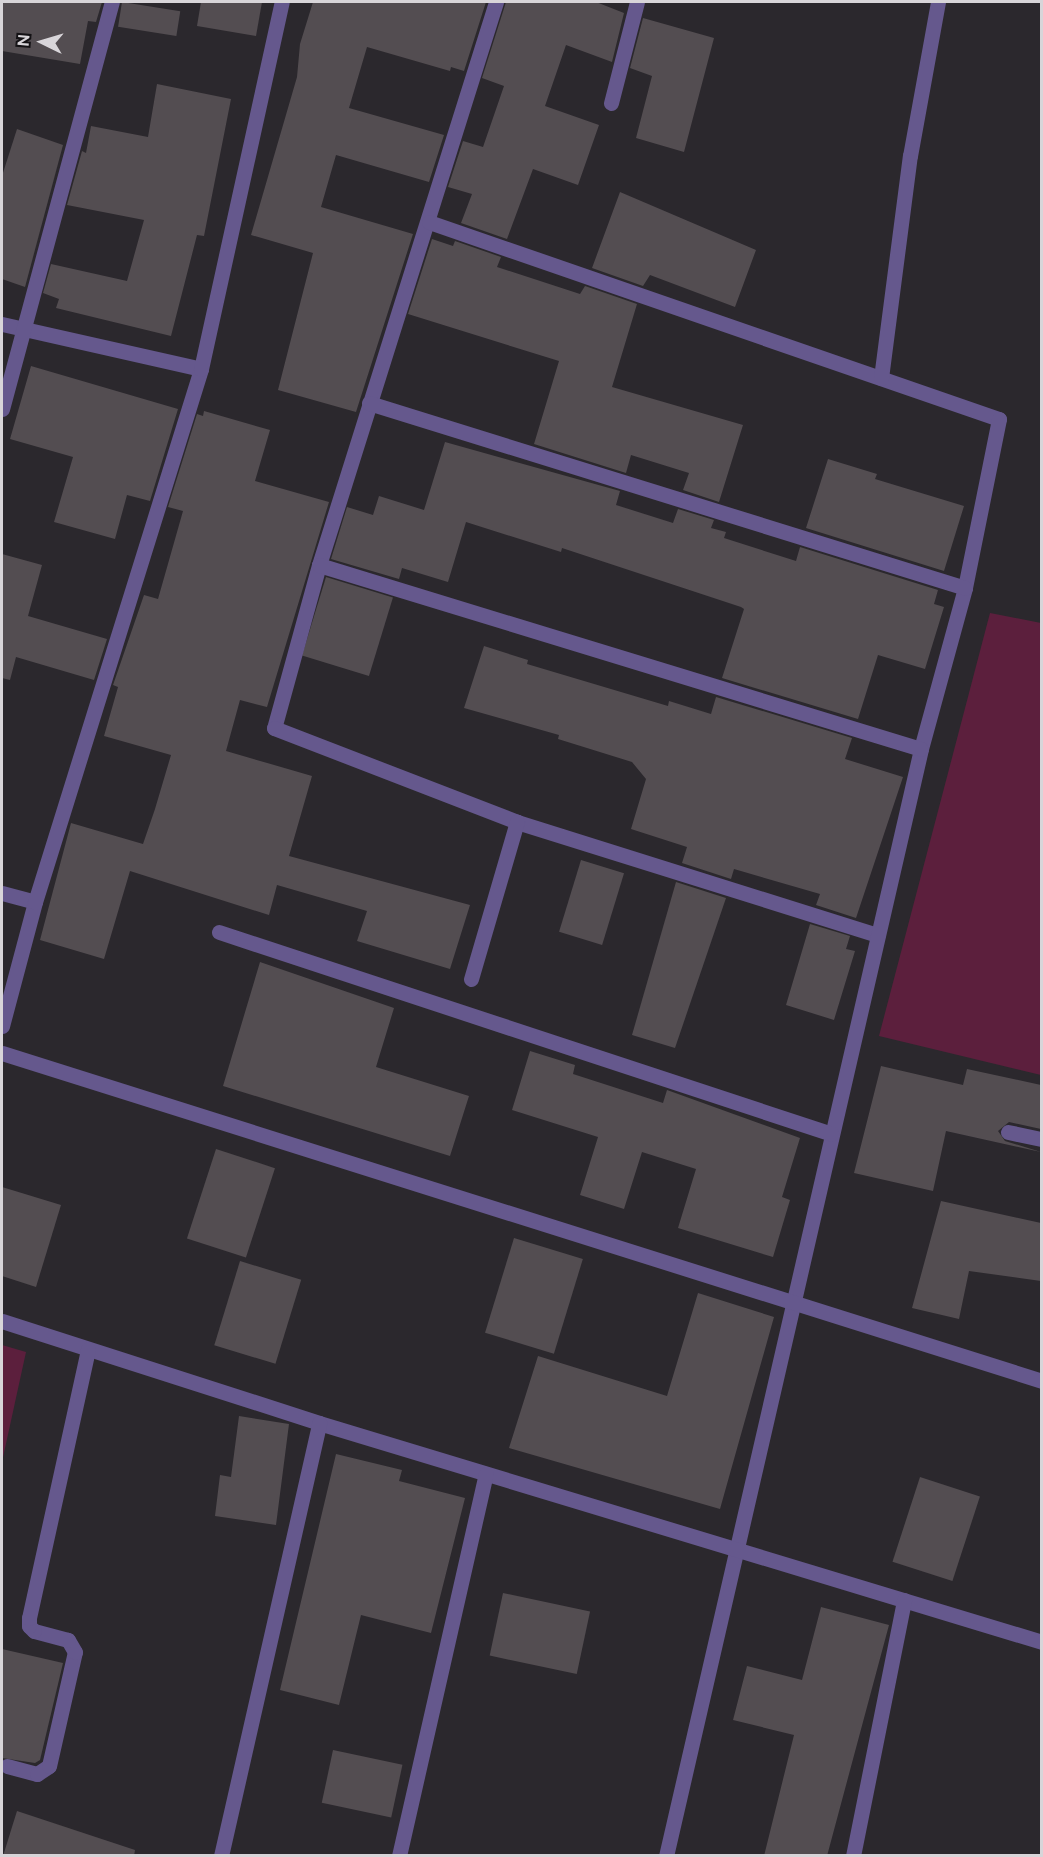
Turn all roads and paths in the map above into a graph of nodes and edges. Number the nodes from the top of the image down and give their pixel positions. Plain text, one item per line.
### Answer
1 (112, 2) edge
2 (282, 2) edge
3 (496, 2) edge
4 (638, 2) edge
5 (938, 2) edge
6 (611, 103) dead end
7 (429, 222) junction
8 (2, 324) edge
9 (26, 330) junction
10 (201, 369) junction
11 (881, 378) junction
12 (369, 403) junction
13 (2, 409) edge
14 (319, 565) junction
15 (965, 588) junction
16 (921, 749) junction
17 (517, 822) junction
18 (2, 893) edge
19 (35, 902) junction
20 (219, 932) dead end
21 (878, 935) junction
22 (471, 978) dead end
23 (2, 1026) edge
24 (2, 1053) edge
25 (1008, 1132) dead end
26 (832, 1134) junction
27 (1041, 1139) edge
28 (794, 1304) junction
29 (2, 1321) edge
30 (88, 1349) junction
31 (1041, 1381) edge
32 (319, 1423) junction
33 (486, 1474) junction
34 (737, 1549) junction
35 (904, 1600) junction
36 (1041, 1642) edge
37 (7, 1766) dead end
38 (221, 1856) edge
39 (399, 1856) edge
40 (666, 1856) edge
41 (853, 1856) edge

1 - 9 street
2 - 10 street
3 - 7 street
4 - 6 street
5 - 11 street
7 - 11 street
7 - 12 street
8 - 9 street
9 - 10 street
9 - 13 street
10 - 19 street
11 - 15 street
12 - 14 street
12 - 15 street
14 - 16 street
14 - 17 street
15 - 16 street
16 - 21 street
17 - 21 street
17 - 22 street
18 - 19 street
19 - 23 street
20 - 26 street
21 - 26 street
24 - 28 street
25 - 27 street
26 - 28 street
28 - 31 street
28 - 34 street
29 - 30 street
30 - 32 street
30 - 37 street
32 - 33 street
32 - 38 street
33 - 34 street
33 - 39 street
34 - 35 street
34 - 40 street
35 - 36 street
35 - 41 street

